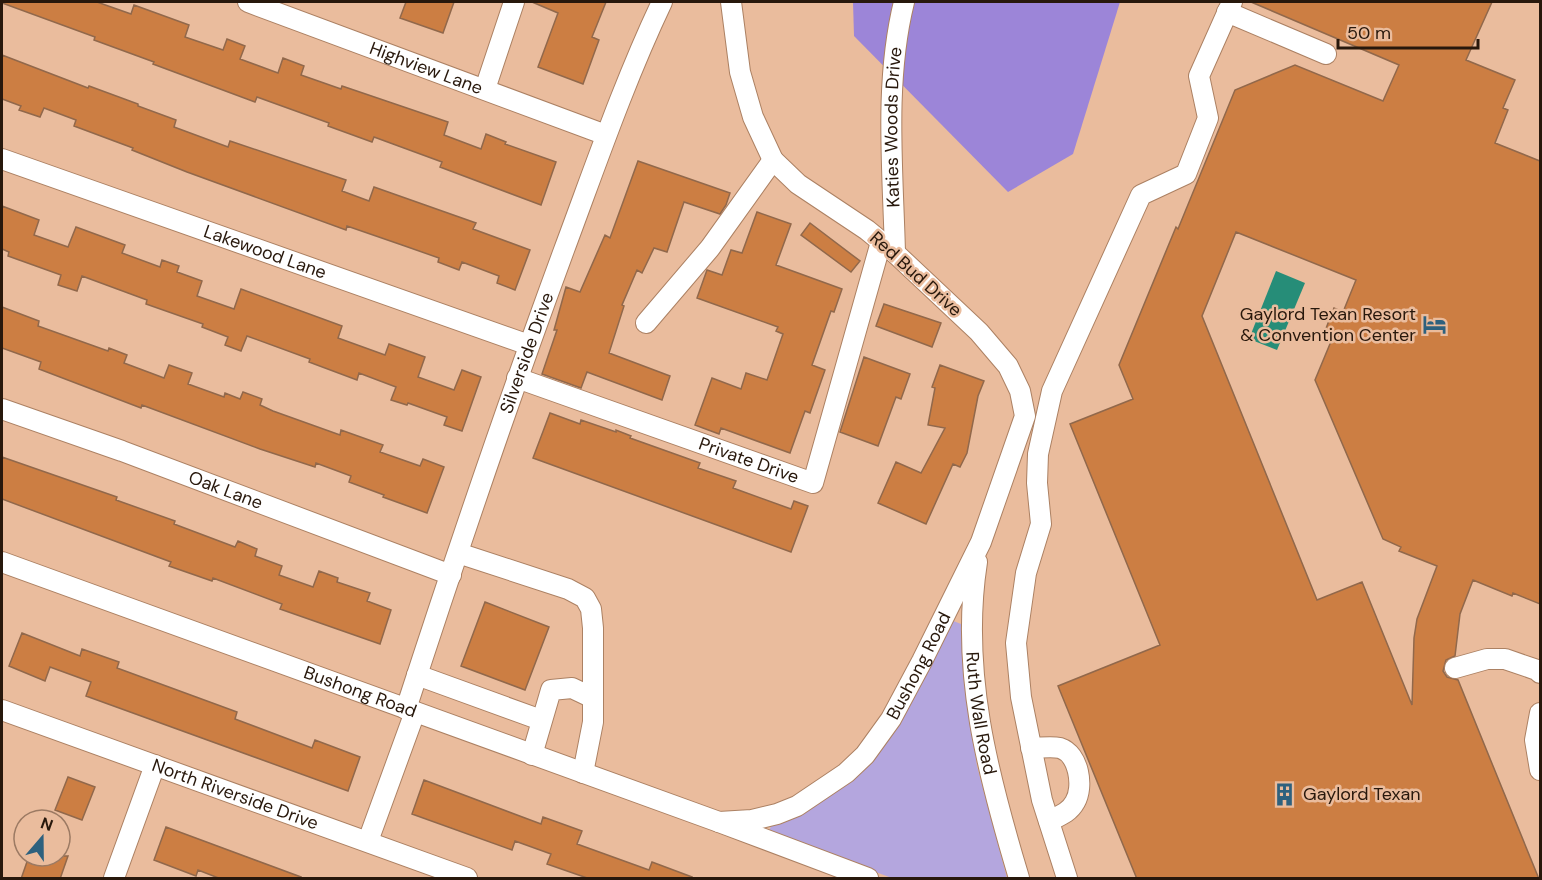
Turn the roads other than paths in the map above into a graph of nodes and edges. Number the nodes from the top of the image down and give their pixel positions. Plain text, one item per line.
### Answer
1 (253, 2) edge
2 (514, 2) edge
3 (662, 2) edge
4 (731, 2) edge
5 (903, 2) edge
6 (1230, 7) edge
7 (1326, 54) dead end
8 (485, 89) junction
9 (606, 135) junction
10 (2, 159) edge
11 (773, 160) junction
12 (888, 248) junction
13 (646, 323) dead end
14 (529, 345) junction
15 (517, 378) junction
16 (2, 409) edge
17 (1025, 416) joint
18 (981, 542) junction
19 (458, 553) junction
20 (2, 562) edge
21 (451, 574) junction
22 (1455, 668) dead end
23 (1540, 673) edge
24 (417, 675) junction
25 (593, 698) junction
26 (2, 710) edge
27 (410, 711) junction
28 (1540, 713) edge
29 (541, 720) junction
30 (1031, 748) junction
31 (532, 754) junction
32 (154, 765) junction
33 (1540, 770) edge
34 (583, 773) junction
35 (1048, 821) junction
36 (719, 822) junction
37 (368, 841) junction
38 (114, 879) edge
39 (467, 879) edge
40 (868, 879) edge
41 (1019, 879) edge
42 (1068, 879) edge

1 - 8 street, Highview Lane
2 - 8 street
3 - 9 street, Silverside Drive
4 - 11 street, Red Bud Drive
5 - 12 street, Katies Woods Drive
6 - 7 street
6 - 30 street
8 - 9 street, Highview Lane
9 - 14 street, Silverside Drive
10 - 14 street, Lakewood Lane
11 - 12 street, Red Bud Drive
11 - 13 street
12 - 15 street, Private Drive
12 - 17 street, Red Bud Drive
14 - 15 street, Silverside Drive
15 - 19 street, Silverside Drive
16 - 21 street, Oak Lane
17 - 18 street, Bushong Road
18 - 36 street, Bushong Road
18 - 41 street, Ruth Wall Road
19 - 21 street, Silverside Drive
19 - 25 street
20 - 27 street, Bushong Road
21 - 24 street, Silverside Drive
22 - 23 street
24 - 27 street, Silverside Drive
24 - 29 street
25 - 29 street
25 - 34 street
26 - 32 street, North Riverside Drive
27 - 31 street, Bushong Road
27 - 37 street, Silverside Drive
28 - 33 street
29 - 31 street
30 - 35 street
30 - 35 street
31 - 34 street, Bushong Road
32 - 37 street, North Riverside Drive
32 - 38 street
34 - 36 street, Bushong Road
35 - 42 street
36 - 40 street, Bushong Road
37 - 39 street, North Riverside Drive

